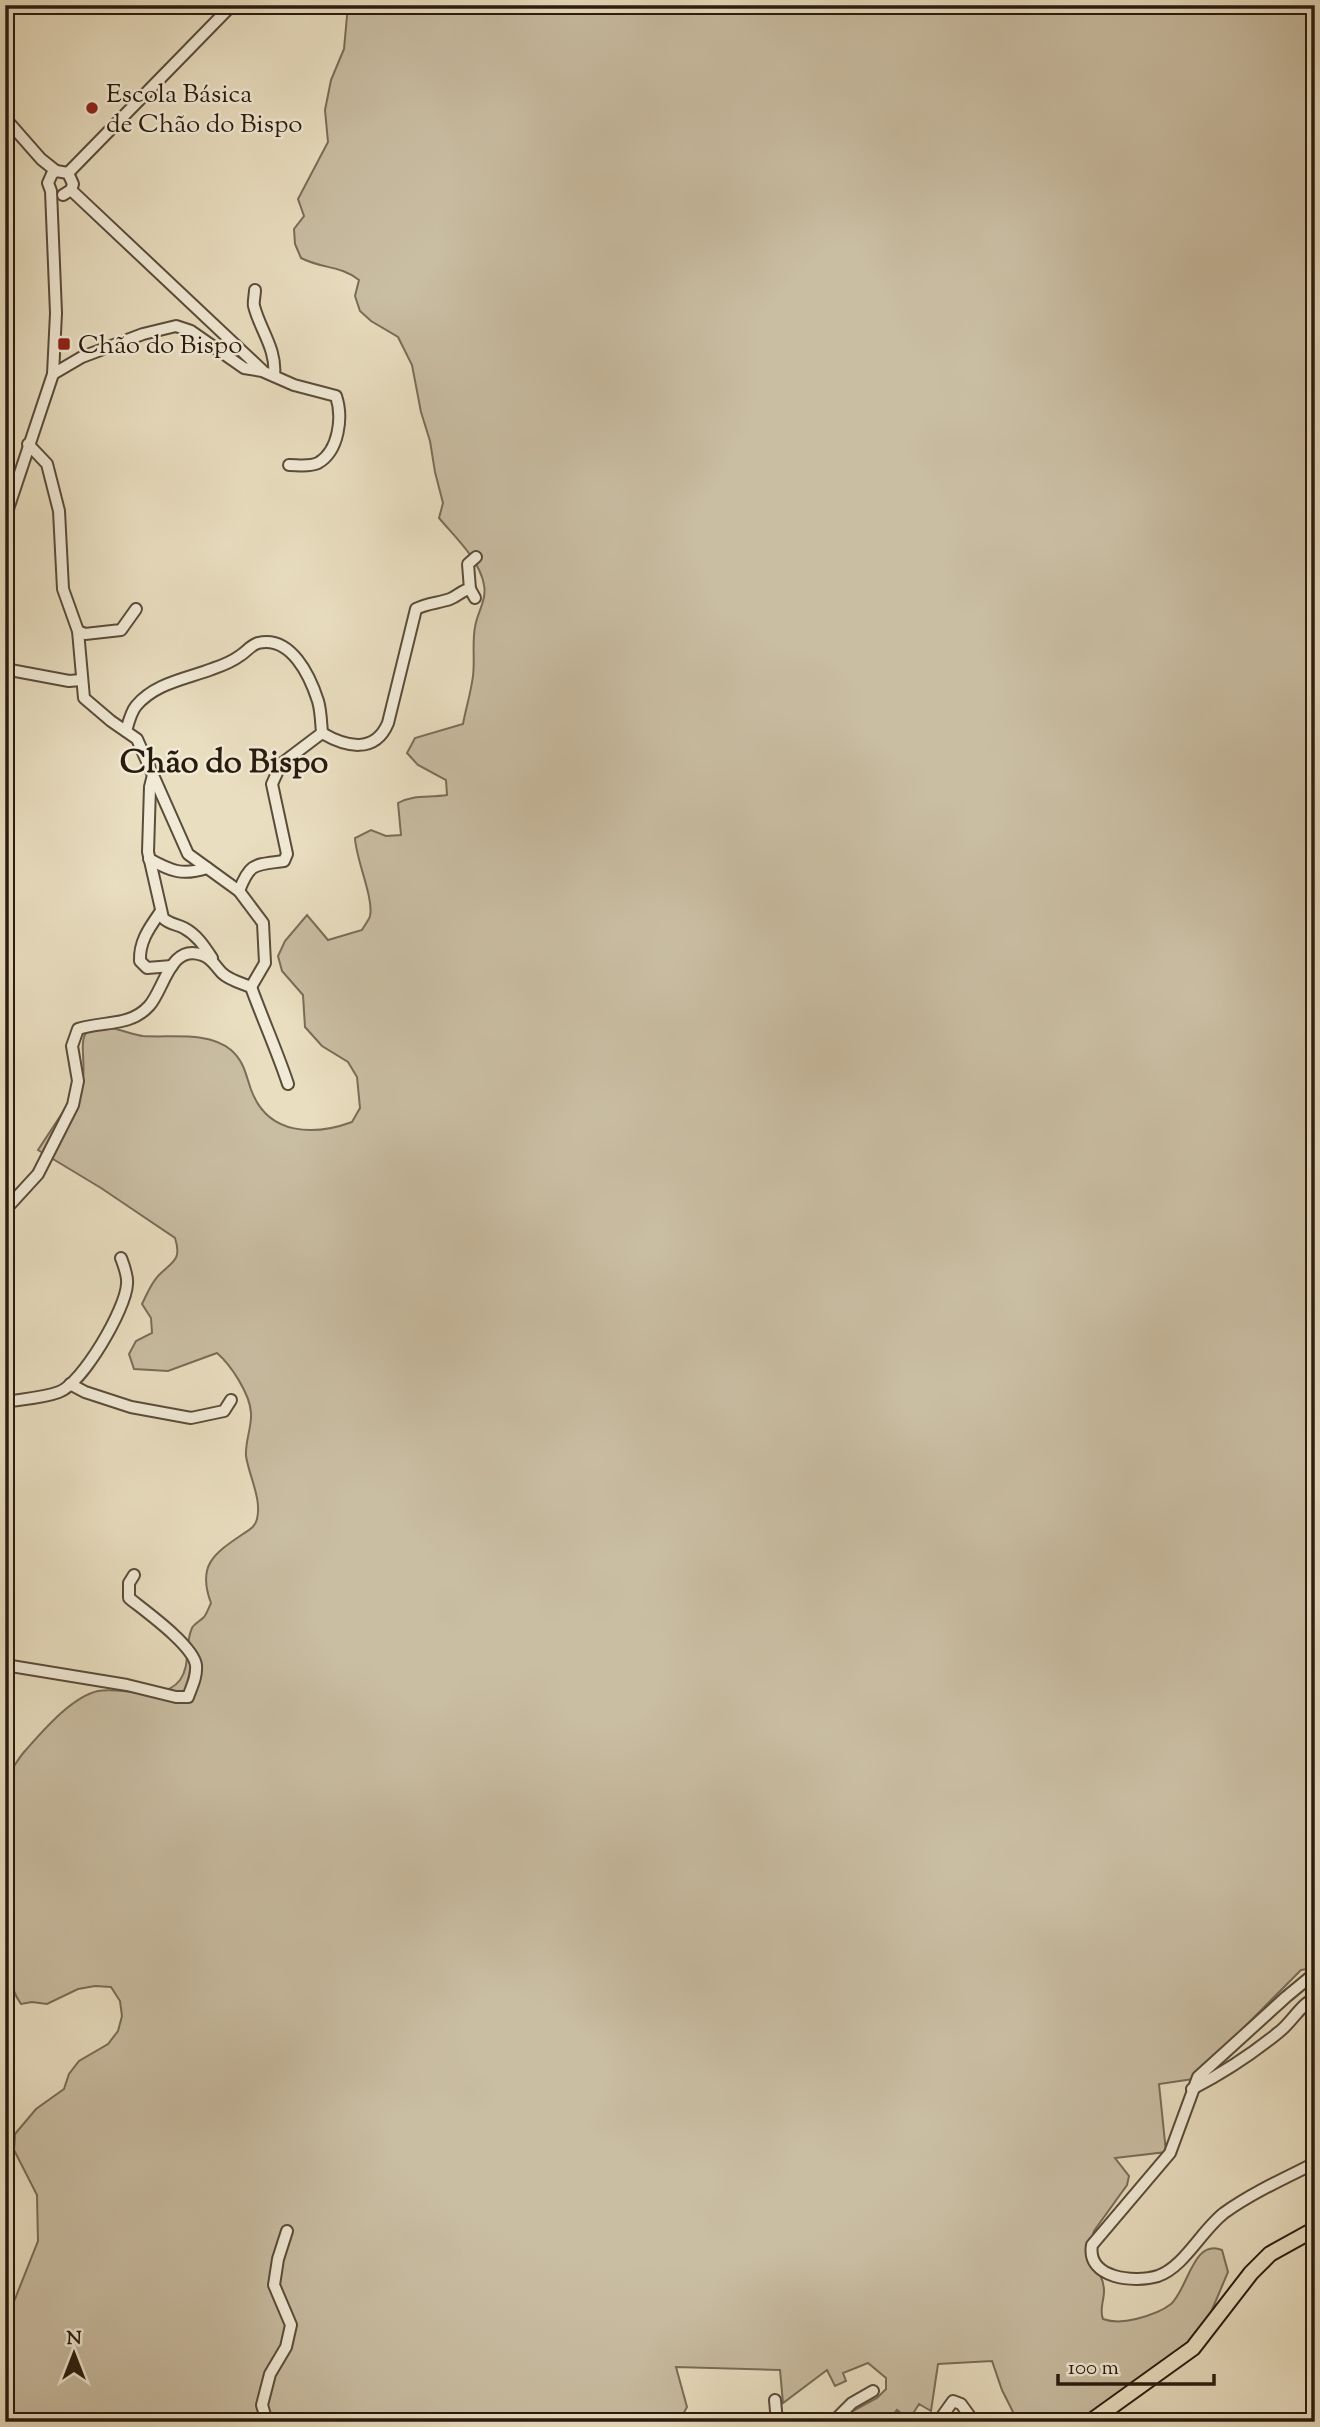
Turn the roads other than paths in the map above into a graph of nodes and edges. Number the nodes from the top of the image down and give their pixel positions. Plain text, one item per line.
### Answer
1 (232, 5) edge
2 (5, 118) edge
3 (58, 174) junction
4 (62, 192) junction
5 (255, 290) dead end
6 (262, 370) junction
7 (53, 374) junction
8 (274, 376) junction
9 (28, 444) junction
10 (289, 465) dead end
11 (5, 518) edge
12 (476, 557) dead end
13 (136, 609) dead end
14 (78, 631) junction
15 (5, 669) edge
16 (81, 680) junction
17 (126, 731) junction
18 (322, 733) junction
19 (153, 775) junction
20 (149, 859) junction
21 (207, 868) junction
22 (239, 891) junction
23 (161, 911) junction
24 (214, 961) junction
25 (172, 966) junction
26 (251, 987) junction
27 (288, 1084) dead end
28 (5, 1210) edge
29 (121, 1258) dead end
30 (69, 1384) junction
31 (231, 1400) dead end
32 (5, 1402) edge
33 (5, 1411) edge
34 (5, 1498) edge
35 (134, 1575) dead end
36 (5, 1665) edge
37 (1315, 1977) edge
38 (1315, 1998) edge
39 (1192, 2090) junction
40 (5, 2096) edge
41 (5, 2108) edge
42 (1315, 2163) edge
43 (1315, 2229) edge
44 (287, 2231) dead end
45 (873, 2391) dead end
46 (775, 2400) dead end
47 (267, 2422) edge
48 (777, 2422) edge
49 (833, 2422) edge
50 (938, 2422) edge
51 (974, 2422) edge
52 (1090, 2422) edge

1 - 3 street
2 - 3 street
3 - 4 street
3 - 4 street
4 - 6 street
4 - 7 street
5 - 8 street
6 - 7 street
6 - 8 street
7 - 9 street
8 - 10 street
9 - 11 street
9 - 14 street
12 - 18 street
13 - 14 street
14 - 16 street
15 - 16 street
16 - 17 street
17 - 18 street
17 - 19 street
18 - 22 street
19 - 20 street
19 - 21 street
20 - 21 street
20 - 23 street
21 - 22 street
22 - 26 street
23 - 24 street
23 - 25 street
24 - 25 street
24 - 26 street
25 - 28 street
26 - 27 street
29 - 30 street
30 - 31 street
30 - 32 street
33 - 34 street
35 - 36 street
37 - 39 street
38 - 39 street
39 - 42 street
40 - 41 street
43 - 52 main road
44 - 47 street
45 - 49 street
46 - 48 street
50 - 51 street

